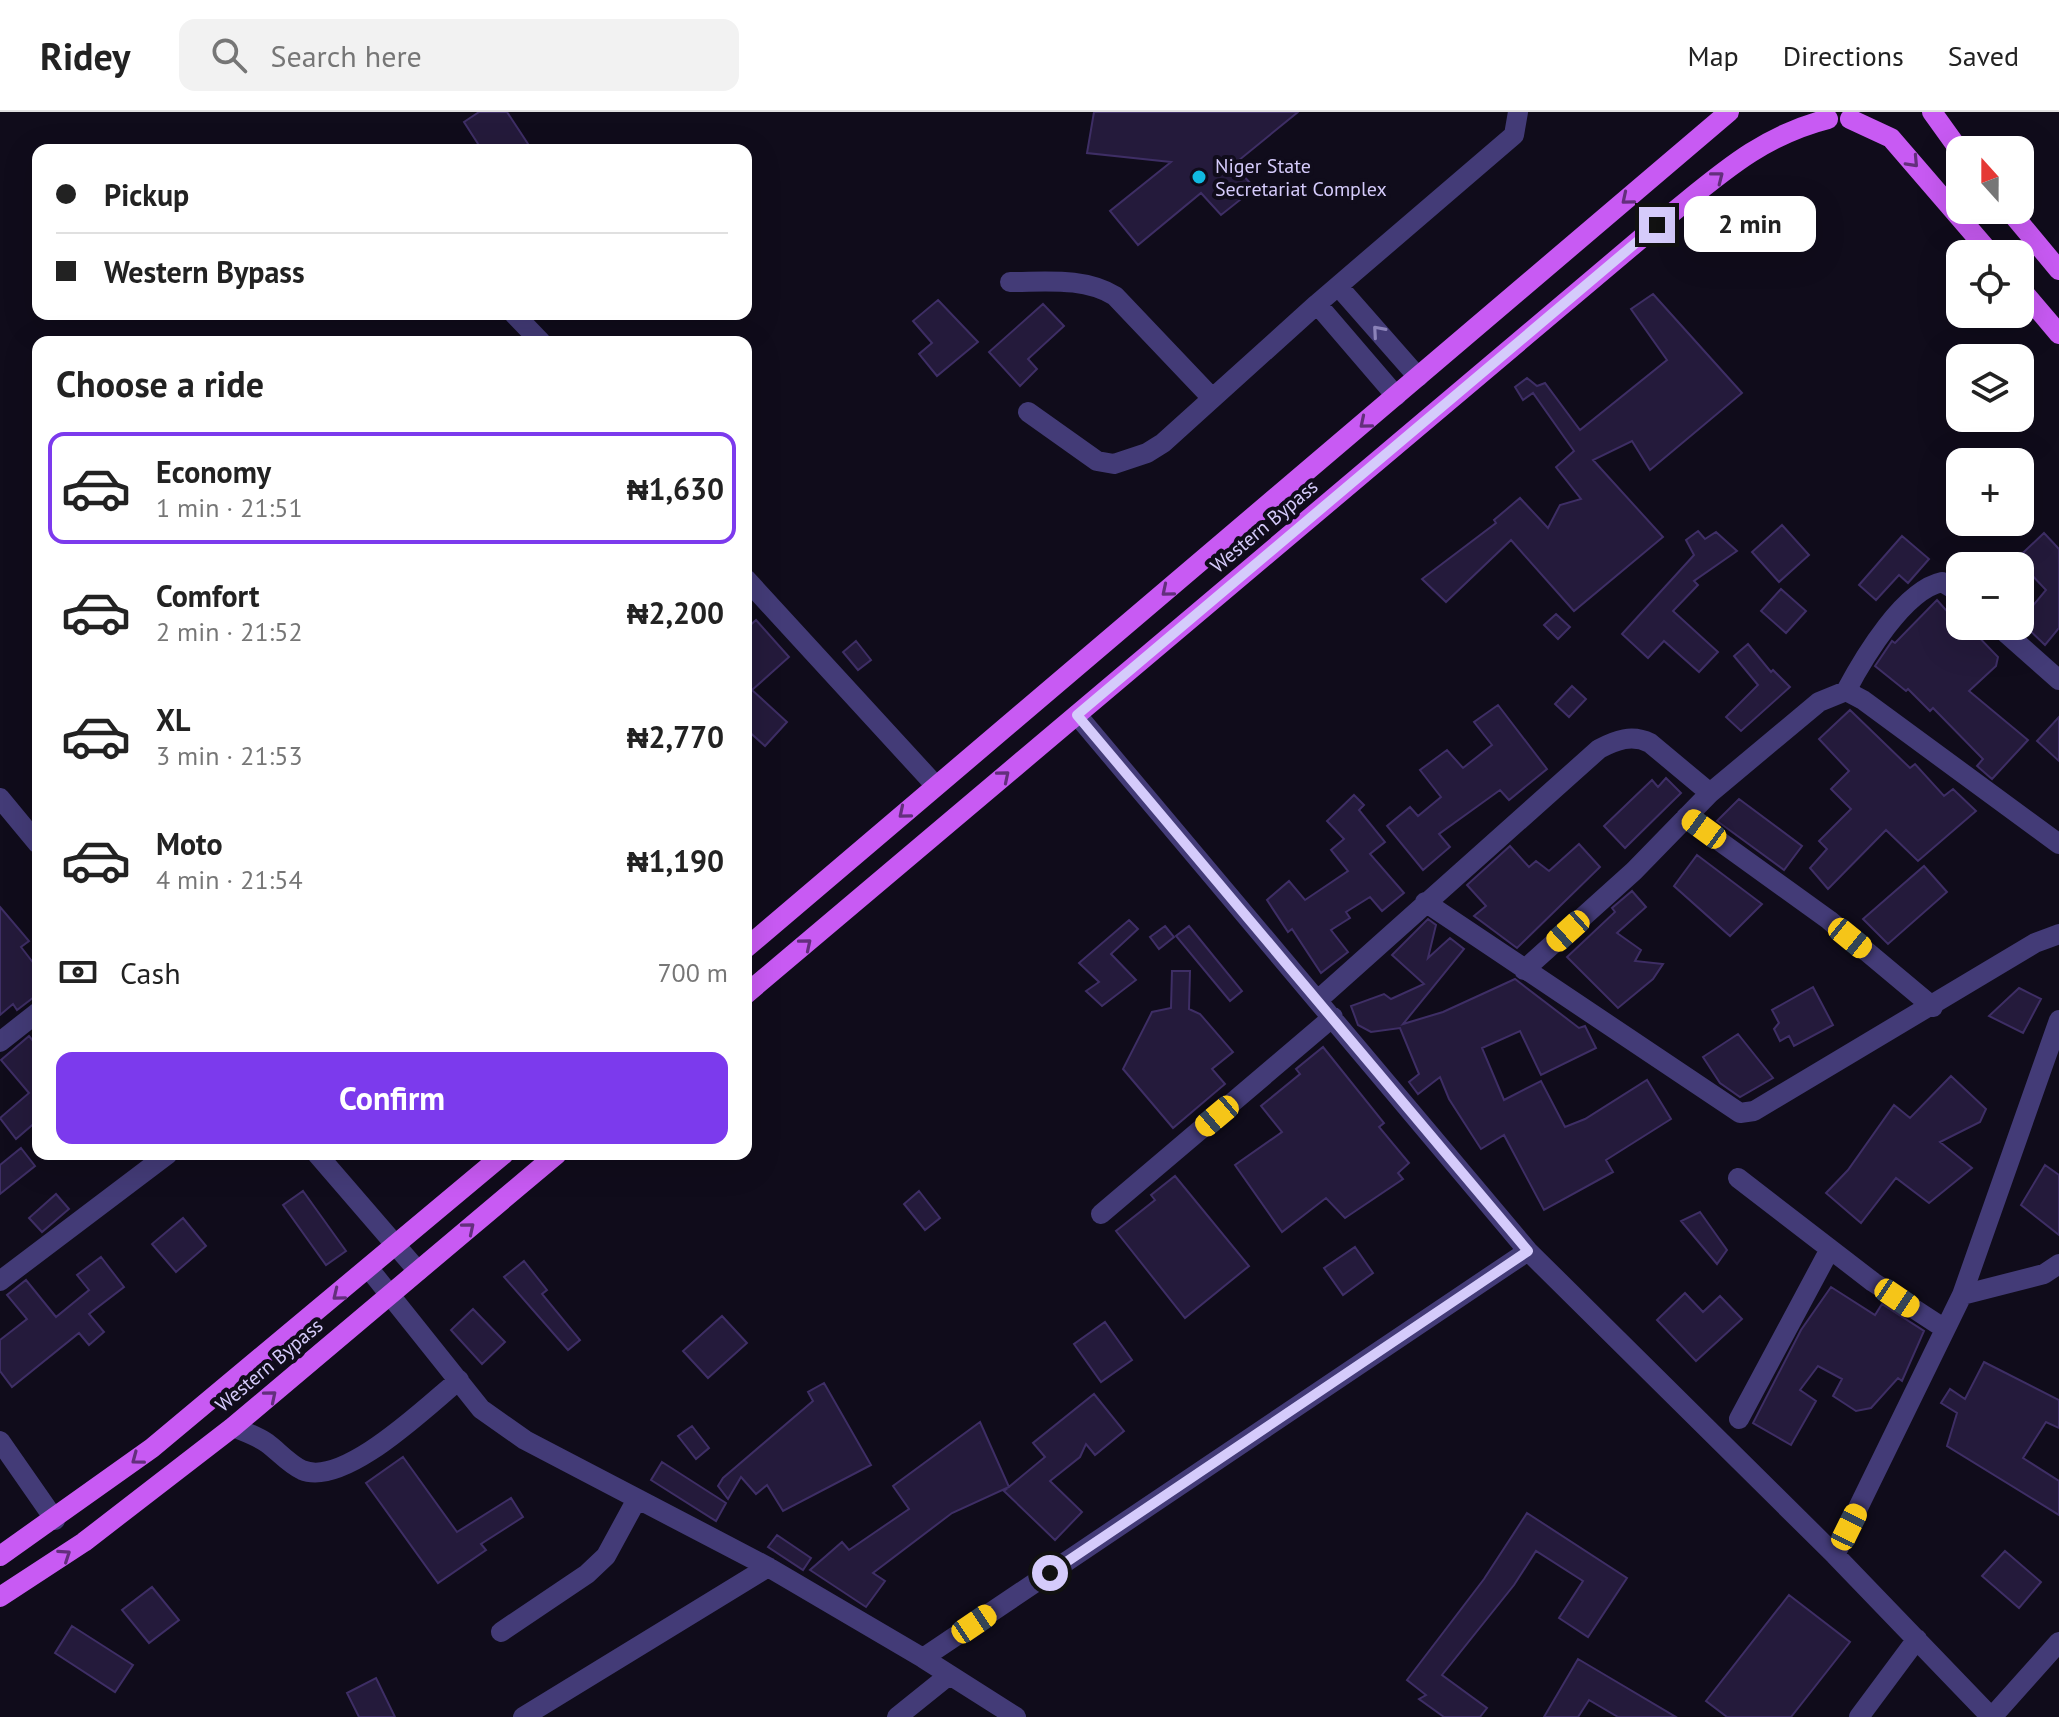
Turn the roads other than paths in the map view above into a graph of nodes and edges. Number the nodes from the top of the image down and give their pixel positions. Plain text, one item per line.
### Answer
1 (1518, 112) edge
2 (1729, 112) edge
3 (1805, 112) edge
4 (1871, 112) edge
5 (1932, 112) edge
6 (1828, 119) junction
7 (1850, 119) junction
8 (1949, 136) edge
9 (2021, 224) edge
10 (1979, 240) edge
11 (2059, 270) edge
12 (1010, 282) dead end
13 (1338, 286) junction
14 (1317, 304) junction
15 (2034, 305) edge
16 (520, 320) edge
17 (2059, 334) edge
18 (535, 336) edge
19 (1418, 377) junction
20 (1396, 396) junction
21 (1212, 398) junction
22 (1028, 412) dead end
23 (1946, 584) edge
24 (752, 586) edge
25 (2014, 640) edge
26 (2059, 680) edge
27 (1846, 691) junction
28 (1077, 715) junction
29 (936, 786) junction
30 (1710, 793) junction
31 (0, 798) edge
32 (1686, 817) junction
33 (32, 837) edge
34 (2059, 844) edge
35 (1425, 902) junction
36 (2059, 934) edge
37 (752, 943) edge
38 (1524, 970) junction
39 (752, 989) edge
40 (1318, 1000) junction
41 (1933, 1007) junction
42 (32, 1017) edge
43 (1333, 1017) junction
44 (2059, 1020) edge
45 (0, 1042) edge
46 (160, 1160) edge
47 (322, 1160) edge
48 (497, 1160) edge
49 (550, 1160) edge
50 (1738, 1178) dead end
51 (1101, 1214) dead end
52 (395, 1247) junction
53 (1830, 1249) junction
54 (1528, 1251) junction
55 (2059, 1264) edge
56 (370, 1270) junction
57 (418, 1271) junction
58 (0, 1281) edge
59 (392, 1294) junction
60 (1962, 1295) junction
61 (1945, 1329) junction
62 (459, 1380) junction
63 (1739, 1419) dead end
64 (233, 1427) junction
65 (0, 1441) edge
66 (637, 1499) junction
67 (55, 1520) junction
68 (1835, 1555) junction
69 (0, 1556) edge
70 (768, 1567) junction
71 (0, 1597) edge
72 (501, 1632) dead end
73 (1917, 1639) junction
74 (2059, 1642) edge
75 (923, 1658) junction
76 (948, 1676) junction
77 (523, 1717) edge
78 (897, 1717) edge
79 (1016, 1717) edge
80 (1859, 1717) edge
81 (1992, 1717) edge

1 - 13 street
2 -> 19 main road, Western Bypass
3 - 6 main road
4 - 7 main road
5 - 8 main road
6 - 7 main road
28 -> 6 main road, Western Bypass
7 -> 10 main road
9 - 11 main road
12 - 21 street
13 - 14 street
19 -> 13 street
14 - 20 street
14 - 21 street
15 - 17 main road
16 - 18 street
19 - 20 main road, Western Bypass
20 -> 29 main road, Western Bypass
21 - 22 street
23 - 27 street
24 - 29 street
25 - 26 street
27 - 30 street
27 - 34 street
39 -> 28 main road, Western Bypass
28 - 40 street
29 -> 37 main road, Western Bypass
30 - 32 street
30 - 35 street
31 - 33 street
32 - 38 street
32 - 41 street
35 - 38 street
35 - 40 street
36 - 41 street
38 - 41 street
40 - 43 street
42 - 45 street
43 - 51 street
43 - 54 street
44 - 60 street
46 - 58 street
47 - 52 street
48 - 52 main road, Western Bypass
57 -> 49 main road, Western Bypass
50 - 53 street
52 - 56 main road, Western Bypass
52 - 57 street
53 - 61 street
53 - 63 street
54 - 68 street
54 - 75 street
55 - 60 street
56 - 59 street
56 -> 67 main road, Western Bypass
57 - 59 main road, Western Bypass
59 - 62 street
64 -> 59 main road, Western Bypass
60 - 61 street
61 - 68 street
62 - 64 street
62 - 66 street
71 -> 64 main road, Western Bypass
65 - 67 street
66 - 70 street
66 - 72 street
67 - 69 main road, Western Bypass
68 - 73 street
70 - 75 street
70 - 77 street
73 - 80 street
73 - 81 street
74 - 81 street
75 - 76 street
76 - 78 street
76 - 79 street

